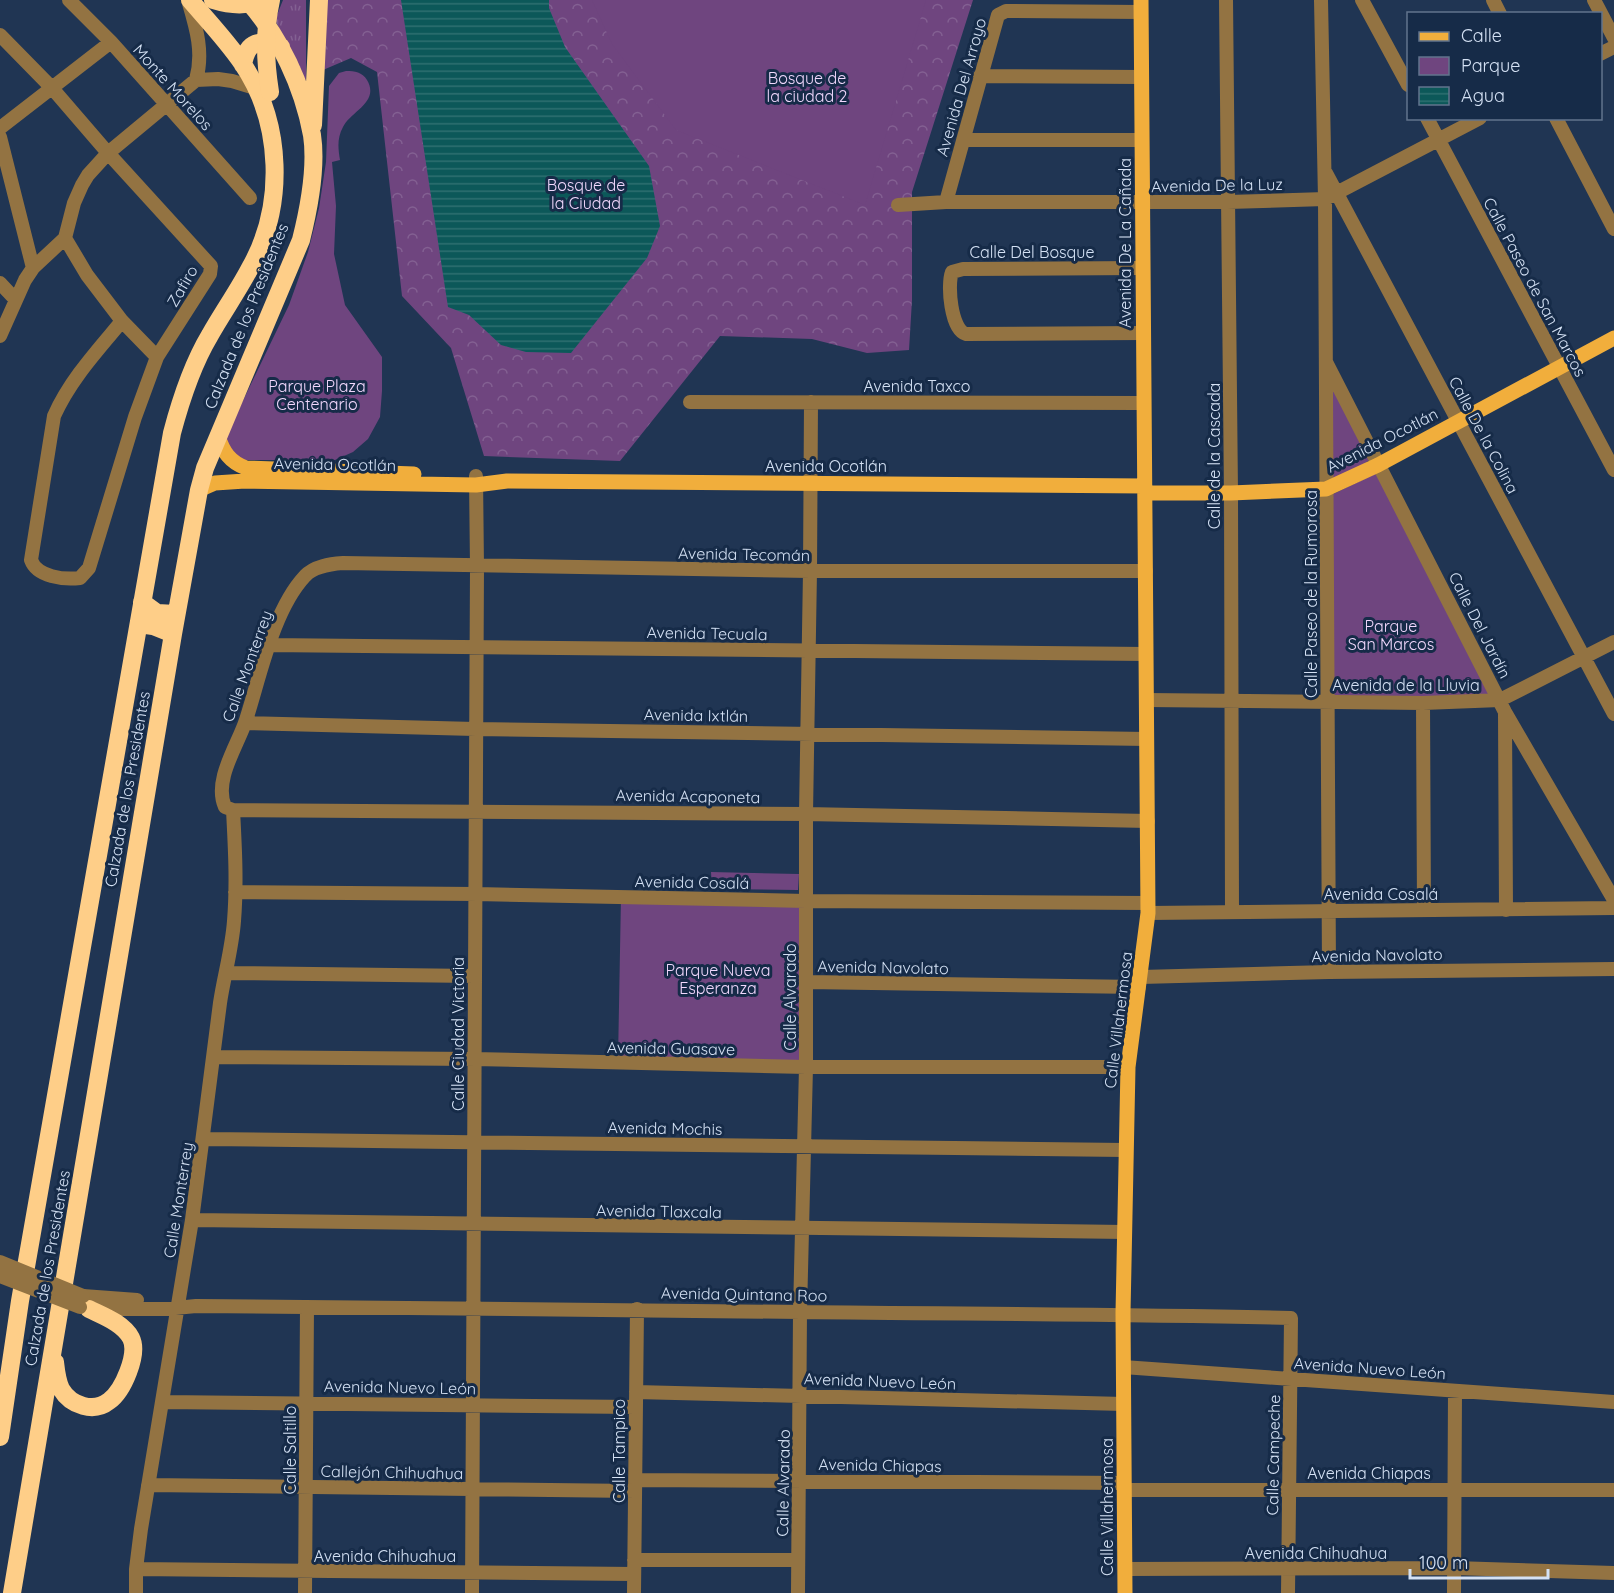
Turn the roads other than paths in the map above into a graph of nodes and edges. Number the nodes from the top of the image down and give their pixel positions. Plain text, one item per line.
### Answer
1 (69, 0) edge
2 (189, 0) edge
3 (213, 0) edge
4 (247, 0) edge
5 (271, 0) edge
6 (319, 0) edge
7 (1226, 0) edge
8 (1321, 0) edge
9 (1362, 0) edge
10 (1141, 6) edge
11 (262, 9) edge
12 (1602, 15) edge
13 (0, 35) edge
14 (1614, 38) edge
15 (111, 42) junction
16 (281, 47) junction
17 (243, 64) junction
18 (980, 76) junction
19 (1142, 77) junction
20 (196, 80) junction
21 (1407, 83) edge
22 (52, 88) junction
23 (263, 90) junction
24 (166, 105) junction
25 (1428, 120) edge
26 (1476, 120) edge
27 (1557, 120) edge
28 (0, 128) edge
29 (312, 136) junction
30 (0, 137) edge
31 (963, 140) junction
32 (1142, 140) junction
33 (1439, 140) junction
34 (108, 153) junction
35 (1331, 196) junction
36 (250, 198) dead end
37 (946, 202) junction
38 (1143, 202) junction
39 (1228, 202) junction
40 (898, 205) dead end
41 (1614, 228) edge
42 (65, 238) junction
43 (33, 268) junction
44 (1143, 268) junction
45 (0, 283) edge
46 (15, 299) junction
47 (123, 321) junction
48 (1143, 333) junction
49 (0, 336) edge
50 (1614, 338) edge
51 (158, 357) junction
52 (1325, 360) junction
53 (1558, 367) junction
54 (690, 402) dead end
55 (811, 402) junction
56 (1144, 403) junction
57 (1459, 422) junction
58 (218, 436) junction
59 (1378, 465) junction
60 (1614, 470) edge
61 (476, 480) junction
62 (810, 484) junction
63 (1326, 489) junction
64 (199, 490) junction
65 (1145, 490) junction
66 (1231, 494) junction
67 (343, 563) joint
68 (477, 567) junction
69 (810, 571) junction
70 (1146, 571) junction
71 (142, 602) junction
72 (176, 614) junction
73 (139, 624) junction
74 (173, 634) junction
75 (1614, 642) edge
76 (268, 645) junction
77 (476, 647) junction
78 (808, 651) junction
79 (1146, 654) junction
80 (1584, 658) junction
81 (1147, 700) junction
82 (1230, 702) junction
83 (1328, 702) junction
84 (1424, 702) junction
85 (1503, 706) junction
86 (1614, 714) edge
87 (245, 723) junction
88 (475, 729) junction
89 (807, 733) junction
90 (1147, 739) junction
91 (230, 810) junction
92 (476, 811) junction
93 (806, 814) junction
94 (1148, 821) junction
95 (235, 892) junction
96 (476, 894) junction
97 (1613, 900) edge
98 (806, 901) junction
99 (1148, 908) junction
100 (1424, 910) junction
101 (1506, 910) junction
102 (1327, 911) junction
103 (1232, 912) junction
104 (1614, 969) edge
105 (1329, 972) junction
106 (227, 973) junction
107 (474, 976) junction
108 (807, 982) junction
109 (1140, 982) junction
110 (214, 1057) junction
111 (474, 1059) junction
112 (806, 1067) junction
113 (1128, 1067) junction
114 (204, 1139) junction
115 (474, 1142) junction
116 (803, 1146) junction
117 (1125, 1150) junction
118 (192, 1220) junction
119 (473, 1225) junction
120 (802, 1230) junction
121 (1125, 1232) junction
122 (0, 1263) edge
123 (0, 1276) edge
124 (84, 1304) junction
125 (178, 1305) junction
126 (307, 1307) junction
127 (472, 1308) junction
128 (637, 1309) junction
129 (800, 1312) junction
130 (1123, 1314) junction
131 (1291, 1318) joint
132 (53, 1350) junction
133 (1124, 1367) junction
134 (1290, 1379) junction
135 (1455, 1391) junction
136 (636, 1392) junction
137 (801, 1395) junction
138 (163, 1402) junction
139 (306, 1402) junction
140 (1614, 1402) edge
141 (1124, 1404) junction
142 (472, 1405) junction
143 (636, 1407) junction
144 (1, 1426) edge
145 (799, 1480) junction
146 (148, 1485) junction
147 (635, 1486) junction
148 (1124, 1486) junction
149 (306, 1487) junction
150 (474, 1489) junction
151 (1288, 1489) junction
152 (1614, 1490) edge
153 (1454, 1491) junction
154 (634, 1560) junction
155 (798, 1560) junction
156 (1454, 1568) junction
157 (136, 1569) junction
158 (1125, 1569) junction
159 (1288, 1570) junction
160 (305, 1571) junction
161 (473, 1573) junction
162 (1614, 1573) edge
163 (634, 1574) junction
164 (12, 1593) edge
165 (136, 1593) edge
166 (305, 1593) edge
167 (472, 1593) edge
168 (634, 1593) edge
169 (798, 1593) edge
170 (1125, 1593) edge
171 (1288, 1593) edge
172 (1454, 1593) edge

1 - 15 street, Monte Morelos
2 - 17 highway
2 - 20 street
3 - 11 highway, bridge
4 - 11 highway, Calzada de los Presidentes
5 - 23 highway, bridge
6 - 29 highway
7 - 39 street, Calle de la Cascada
8 - 35 street, Calle De la Colina
9 - 21 street
10 - 18 street, Avenida Del Arroyo
10 - 19 main road, Avenida De La Cañada
11 - 16 highway, Calzada de los Presidentes
12 - 14 street
13 - 22 street, Zafiro
15 - 22 street
15 - 24 street, Monte Morelos
16 - 17 highway
16 - 29 highway, Calzada de los Presidentes
17 - 23 highway
18 - 19 street
18 - 31 street, Avenida Del Arroyo
19 - 32 main road, Avenida De La Cañada
20 - 23 street
20 - 24 street
22 - 28 street
22 - 34 street, Zafiro
23 - 71 highway, Calzada de los Presidentes
24 - 34 street
24 - 36 street, Monte Morelos
25 - 33 street, Calle Paseo de San Marcos
26 - 33 street, Avenida De la Luz
27 - 41 street
29 - 58 highway, Calzada de los Presidentes
30 - 43 street
31 - 32 street
31 - 37 street, Avenida Del Arroyo
32 - 38 main road, Avenida De La Cañada
33 - 35 street, Avenida De la Luz
33 - 53 street, Calle Paseo de San Marcos
34 - 42 street
34 - 51 street, Zafiro
35 - 39 street, Avenida De la Luz
35 - 52 street, Calle Paseo de la Rumorosa
35 - 57 street, Calle De la Colina
37 - 38 street, Avenida De la Luz
37 - 40 street, Avenida De la Luz
38 - 39 street, Avenida De la Luz
38 - 44 main road, Avenida De La Cañada
39 - 66 street, Calle de la Cascada
42 - 43 street
42 - 47 street
43 - 46 street
44 - 48 main road, Avenida De La Cañada
44 - 48 street, Calle Del Bosque
45 - 46 street
46 - 49 street
47 - 51 street
47 - 51 street, Zafiro
48 - 56 main road, Avenida De La Cañada
50 - 53 main road, Avenida Ocotlán
52 - 59 street, Calle Del Jardín
52 - 63 street, Calle Paseo de la Rumorosa
53 - 57 main road, Avenida Ocotlán
53 - 60 street, Calle Paseo de San Marcos
54 - 55 street, Avenida Taxco
55 - 56 street, Avenida Taxco
55 - 62 street, Calle Alvarado
56 - 65 main road, Avenida De La Cañada
57 - 59 main road, Avenida Ocotlán
57 - 80 street, Calle De la Colina
58 - 61 main road, Avenida Ocotlán
58 - 64 highway, Calzada de los Presidentes
59 - 63 main road, Avenida Ocotlán
59 - 85 street, Calle Del Jardín
61 - 62 main road, Avenida Ocotlán
61 - 64 main road, Avenida Ocotlán
61 - 68 street, Calle Ciudad Victoria
62 - 65 main road, Avenida Ocotlán
62 - 69 street, Calle Alvarado
63 - 66 main road, Avenida Ocotlán
63 - 83 street, Calle Paseo de la Rumorosa
64 - 72 highway, Calzada de los Presidentes
65 - 66 main road, Avenida Ocotlán
65 - 70 main road, Calle Villahermosa
66 - 82 street, Calle de la Cascada
67 - 68 street, Avenida Tecomán
67 - 76 street, Calle Monterrey
68 - 69 street, Avenida Tecomán
68 - 77 street, Calle Ciudad Victoria
69 - 70 street, Avenida Tecomán
69 - 78 street, Calle Alvarado
70 - 79 main road, Calle Villahermosa
71 - 72 highway
71 - 73 highway, Calzada de los Presidentes
72 - 74 highway, Calzada de los Presidentes
73 - 74 highway
73 - 144 highway, Calzada de los Presidentes
74 - 132 highway, Calzada de los Presidentes
75 - 80 street, Avenida de la Lluvia
76 - 77 street, Avenida Tecuala
76 - 87 street, Calle Monterrey
77 - 78 street, Avenida Tecuala
77 - 88 street, Calle Ciudad Victoria
78 - 79 street, Avenida Tecuala
78 - 89 street, Calle Alvarado
79 - 81 main road, Calle Villahermosa
80 - 85 street, Avenida de la Lluvia
80 - 86 street, Calle De la Colina
81 - 82 street, Avenida de la Lluvia
81 - 90 main road, Calle Villahermosa
82 - 83 street, Avenida de la Lluvia
82 - 103 street, Calle de la Cascada
83 - 84 street, Avenida de la Lluvia
83 - 102 street, Calle Paseo de la Rumorosa
84 - 85 street, Avenida de la Lluvia
84 - 100 street
85 - 97 street, Calle Del Jardín
85 - 101 street
87 - 88 street, Avenida Ixtlán
87 - 91 street, Calle Monterrey
88 - 89 street, Avenida Ixtlán
88 - 92 street, Calle Ciudad Victoria
89 - 90 street, Avenida Ixtlán
89 - 93 street, Calle Alvarado
90 - 94 main road, Calle Villahermosa
91 - 92 street, Avenida Acaponeta
91 - 95 street, Calle Monterrey
92 - 93 street, Avenida Acaponeta
92 - 96 street, Calle Ciudad Victoria
93 - 94 street, Avenida Acaponeta
93 - 98 street, Calle Alvarado
94 - 99 main road, Calle Villahermosa
95 - 96 street, Avenida Cosalá
95 - 106 street, Calle Monterrey
96 - 98 street, Avenida Cosalá
96 - 107 street, Calle Ciudad Victoria
97 - 101 street, Avenida Cosalá
98 - 99 street, Avenida Cosalá
98 - 108 street, Calle Alvarado
99 - 103 street, Avenida Cosalá
99 - 109 main road, Calle Villahermosa
100 - 101 street, Avenida Cosalá
100 - 102 street, Avenida Cosalá
102 - 103 street, Avenida Cosalá
102 - 105 street, Calle Paseo de la Rumorosa
104 - 105 street, Avenida Navolato
105 - 109 street, Avenida Navolato
106 - 107 street
106 - 110 street, Calle Monterrey
107 - 111 street, Calle Ciudad Victoria
108 - 109 street, Avenida Navolato
108 - 112 street, Calle Alvarado
109 - 113 main road, Calle Villahermosa
110 - 111 street, Avenida Guasave
110 - 114 street, Calle Monterrey
111 - 112 street, Avenida Guasave
111 - 115 street, Calle Ciudad Victoria
112 - 113 street, Avenida Guasave
112 - 116 street, Calle Alvarado
113 - 117 main road, Calle Villahermosa
114 - 115 street, Avenida Mochis
114 - 118 street, Calle Monterrey
115 - 116 street, Avenida Mochis
115 - 119 street, Calle Ciudad Victoria
116 - 117 street, Avenida Mochis
116 - 120 street, Calle Alvarado
117 - 121 main road, Calle Villahermosa
118 - 119 street, Avenida Tlaxcala
118 - 125 street, Calle Monterrey
119 - 120 street, Avenida Tlaxcala
119 - 127 street, Calle Ciudad Victoria
120 - 121 street, Avenida Tlaxcala
120 - 129 street, Calle Alvarado
121 - 130 main road, Calle Villahermosa
122 - 124 street, bridge
123 - 124 street, bridge
124 - 125 street, Avenida Quintana Roo
124 - 132 highway
125 - 126 street, Avenida Quintana Roo
125 - 138 street, Calle Monterrey
126 - 127 street, Avenida Quintana Roo
126 - 139 street, Calle Saltillo
127 - 128 street, Avenida Quintana Roo
127 - 142 street, Calle Ciudad Victoria
128 - 129 street, Avenida Quintana Roo
128 - 136 street, Calle Tampico
129 - 130 street, Avenida Quintana Roo
129 - 137 street, Calle Alvarado
130 - 131 street, Avenida Quintana Roo
130 - 133 main road, Calle Villahermosa
131 - 134 street, Calle Campeche
132 - 164 highway, Calzada de los Presidentes
133 - 134 street, Avenida Nuevo León
133 - 141 main road, Calle Villahermosa
134 - 135 street, Avenida Nuevo León
134 - 151 street, Calle Campeche
135 - 140 street, Avenida Nuevo León
135 - 153 street
136 - 137 street, Avenida Nuevo León
136 - 143 street, Calle Tampico
137 - 141 street, Avenida Nuevo León
137 - 145 street, Calle Alvarado
138 - 139 street, Avenida Nuevo León
138 - 146 street, Calle Monterrey
139 - 142 street, Avenida Nuevo León
139 - 149 street, Calle Saltillo
141 - 148 main road, Calle Villahermosa
142 - 143 street, Avenida Nuevo León
142 - 150 street, Calle Ciudad Victoria
143 - 147 street, Calle Tampico
145 - 147 street, Avenida Chiapas
145 - 148 street, Avenida Chiapas
145 - 155 street, Calle Alvarado
146 - 149 street, Callejón Chihuahua
146 - 157 street, Calle Monterrey
147 - 150 street, Callejón Chihuahua
147 - 154 street, Calle Tampico
148 - 151 street, Avenida Chiapas
148 - 158 main road, Calle Villahermosa
149 - 150 street, Callejón Chihuahua
149 - 160 street, Calle Saltillo
150 - 161 street, Calle Ciudad Victoria
151 - 153 street, Avenida Chiapas
151 - 159 street, Calle Campeche
152 - 153 street, Avenida Chiapas
153 - 156 street
154 - 155 street
154 - 163 street, Calle Tampico
155 - 169 street, Calle Alvarado
156 - 159 street, Avenida Chihuahua
156 - 162 street, Avenida Chihuahua
156 - 172 street
157 - 160 street, Avenida Chihuahua
157 - 165 street, Calle Monterrey
158 - 159 street, Avenida Chihuahua
158 - 170 main road, Calle Villahermosa
159 - 171 street, Calle Campeche
160 - 161 street, Avenida Chihuahua
160 - 166 street, Calle Saltillo
161 - 163 street, Avenida Chihuahua
161 - 167 street, Calle Ciudad Victoria
163 - 168 street, Calle Tampico

